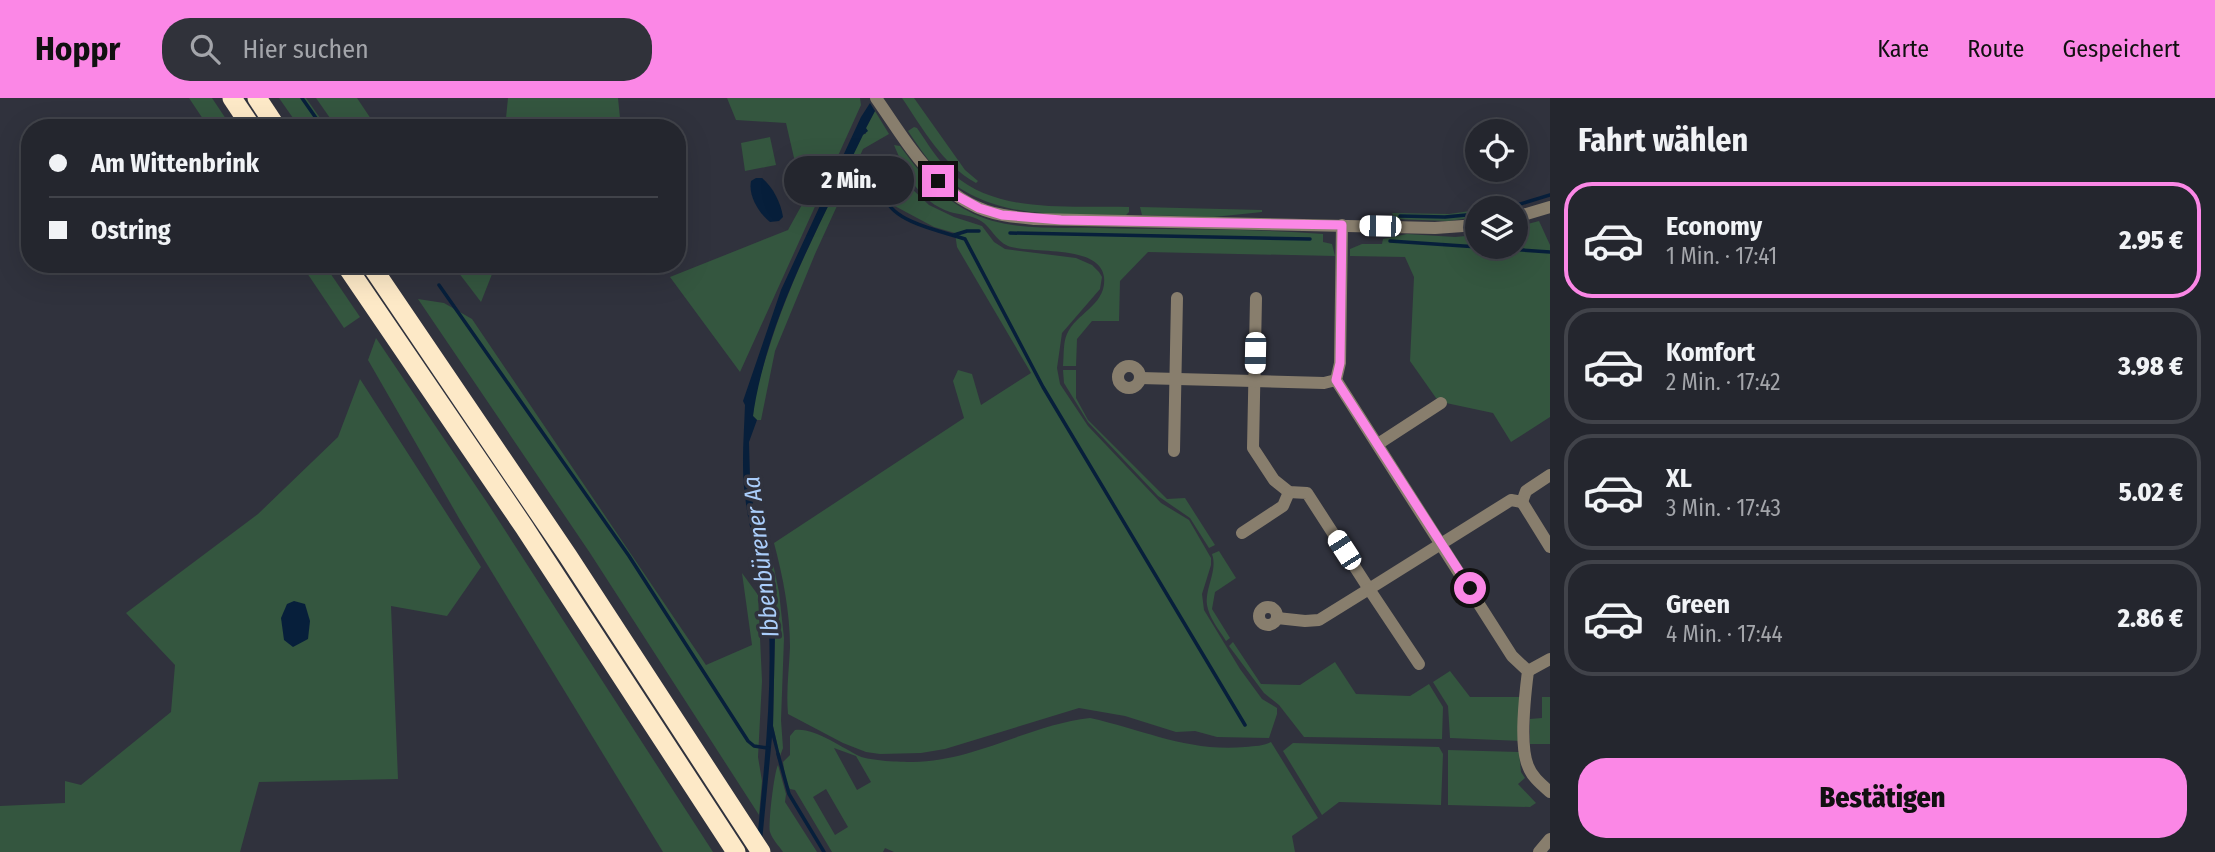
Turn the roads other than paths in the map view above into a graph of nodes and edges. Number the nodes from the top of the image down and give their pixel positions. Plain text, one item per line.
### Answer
1 (232, 98) edge
2 (257, 98) edge
3 (876, 98) edge
4 (246, 119) edge
5 (271, 119) edge
6 (1550, 207) edge
7 (1528, 213) edge
8 (1342, 225) junction
9 (1465, 226) edge
10 (351, 273) edge
11 (376, 273) edge
12 (1177, 298) dead end
13 (1256, 298) dead end
14 (1140, 378) dead end
15 (1175, 379) junction
16 (1336, 380) junction
17 (1254, 381) junction
18 (1441, 403) dead end
19 (1378, 444) junction
20 (1174, 451) dead end
21 (1550, 475) edge
22 (1289, 492) junction
23 (1522, 502) junction
24 (1242, 533) dead end
25 (1441, 543) junction
26 (1550, 547) edge
27 (1369, 589) junction
28 (1277, 618) dead end
29 (1550, 659) edge
30 (1419, 664) dead end
31 (1528, 671) junction
32 (1550, 792) edge
33 (1550, 839) edge
34 (736, 852) edge
35 (761, 852) edge
36 (1539, 852) edge

1 - 4 highway
2 - 5 highway
3 - 8 street
6 - 7 street
8 - 9 street
8 - 16 street
10 - 34 highway
11 - 35 highway
12 - 15 street
13 - 17 street
14 - 15 street
15 - 17 street
15 - 20 street
16 - 17 street
16 - 19 street
17 - 22 street
18 - 19 street
19 - 25 street
21 - 23 street
22 - 24 street
22 - 27 street
23 - 25 street
23 - 26 street
25 - 27 street
25 - 31 street
27 - 28 street
27 - 30 street
29 - 31 street
31 - 32 street
33 - 36 street

